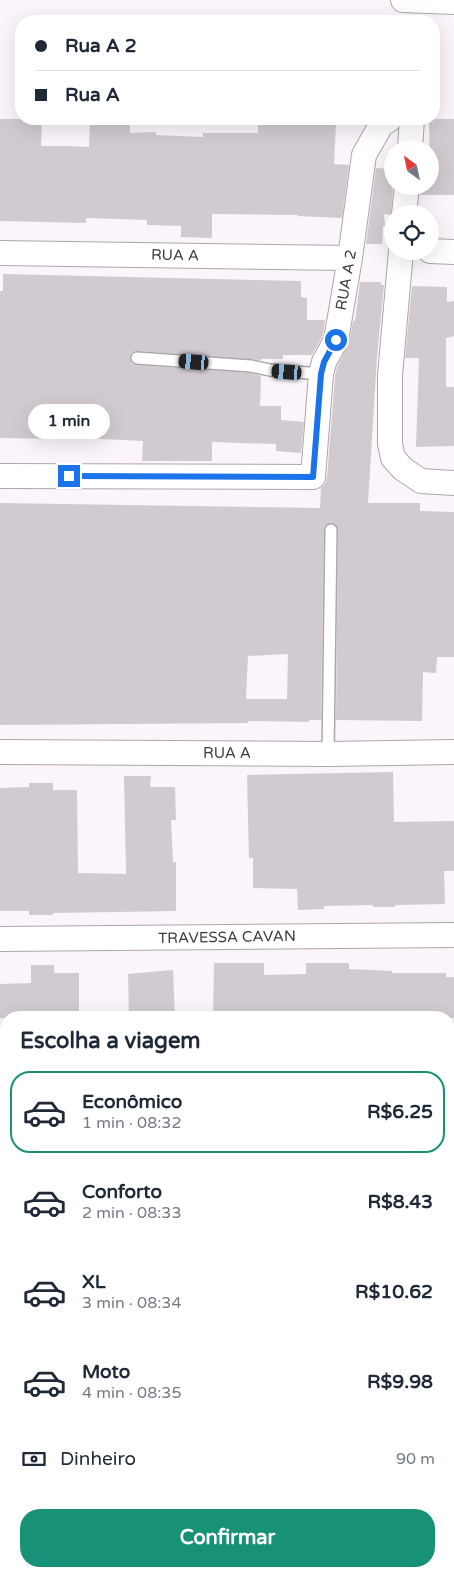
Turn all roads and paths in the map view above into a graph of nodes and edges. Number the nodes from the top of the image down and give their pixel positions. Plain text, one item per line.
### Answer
1 (403, 0) edge
2 (432, 1) edge
3 (454, 2) edge
4 (430, 15) edge
5 (381, 125) edge
6 (412, 125) edge
7 (411, 140) edge
8 (439, 251) edge
9 (454, 252) edge
10 (0, 253) edge
11 (350, 258) junction
12 (400, 260) edge
13 (137, 358) dead end
14 (321, 374) junction
15 (0, 476) edge
16 (454, 483) edge
17 (331, 530) dead end
18 (0, 752) edge
19 (454, 752) edge
20 (328, 754) junction
21 (454, 935) edge
22 (0, 939) edge

1 - 2 street
2 - 3 street
2 - 4 street
5 - 11 street, RUA A 2
6 - 7 street
8 - 9 street
10 - 11 street, RUA A
11 - 14 street, RUA A 2
12 - 16 street
13 - 14 lane
14 - 15 street, RUA A 2
17 - 20 lane
18 - 20 street, RUA A
19 - 20 street, RUA A
21 - 22 street, TRAVESSA CAVAN

